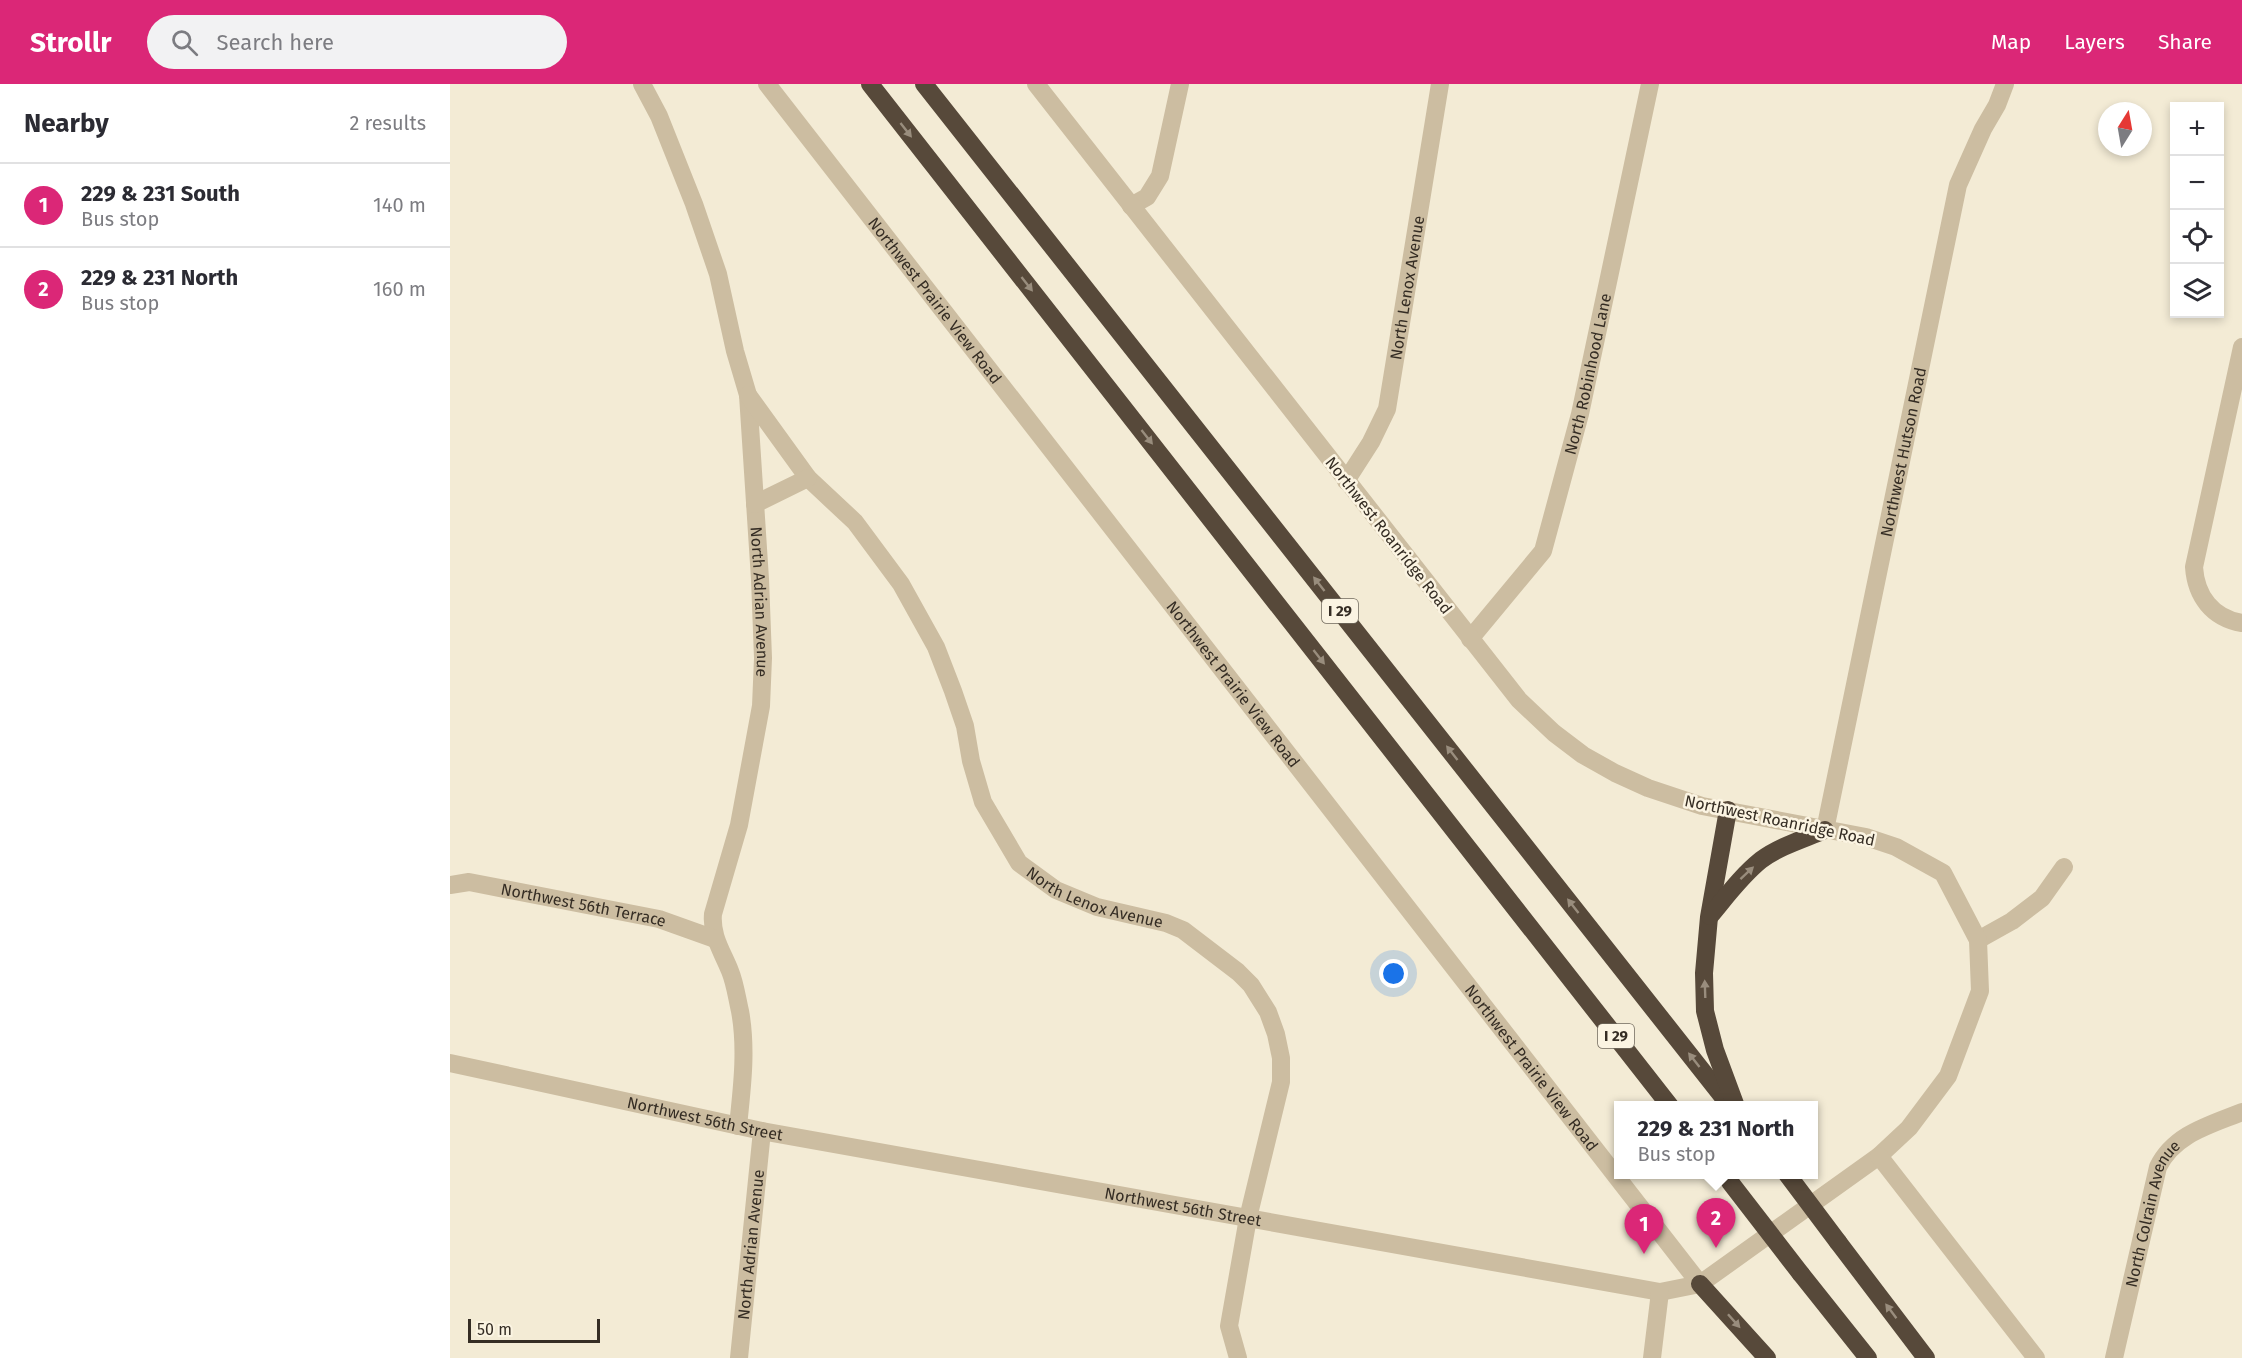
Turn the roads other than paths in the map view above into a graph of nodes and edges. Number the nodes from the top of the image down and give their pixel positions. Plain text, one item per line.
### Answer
1 (642, 84) edge
2 (767, 84) edge
3 (870, 84) edge
4 (924, 84) edge
5 (1036, 84) edge
6 (1180, 84) edge
7 (1440, 84) edge
8 (1650, 84) edge
9 (2005, 84) edge
10 (1131, 206) junction
11 (2242, 347) edge
12 (748, 395) junction
13 (808, 477) junction
14 (1346, 481) junction
15 (755, 504) junction
16 (2242, 623) edge
17 (1470, 639) junction
18 (1728, 810) junction
19 (1825, 830) junction
20 (2064, 867) dead end
21 (450, 885) edge
22 (1709, 917) junction
23 (715, 939) junction
24 (1978, 940) junction
25 (450, 1063) edge
26 (1666, 1101) edge
27 (1726, 1101) edge
28 (1734, 1101) edge
29 (2242, 1112) edge
30 (738, 1126) junction
31 (762, 1131) junction
32 (1879, 1156) junction
33 (1614, 1173) edge
34 (1618, 1179) edge
35 (1728, 1179) edge
36 (1791, 1179) edge
37 (1248, 1218) junction
38 (1700, 1284) junction
39 (1660, 1292) junction
40 (739, 1358) edge
41 (1238, 1358) edge
42 (1652, 1358) edge
43 (1767, 1358) edge
44 (1868, 1358) edge
45 (1926, 1358) edge
46 (2036, 1358) edge
47 (2114, 1358) edge

1 - 12 street, North Adrian Avenue
2 - 33 street, Northwest Prairie View Road
3 -> 26 highway, I 29
27 -> 4 highway, I 29
5 - 10 street, Northwest Roanridge Road
6 - 10 street
7 - 14 street, North Lenox Avenue
8 - 17 street, North Robinhood Lane
9 - 19 street, Northwest Hutson Road
10 - 14 street, Northwest Roanridge Road
11 - 16 street
12 - 13 street, North Lenox Avenue
12 - 15 street, North Adrian Avenue
13 - 15 street
13 - 37 street, North Lenox Avenue
14 - 17 street, Northwest Roanridge Road
15 - 23 street, North Adrian Avenue
17 - 18 street, Northwest Roanridge Road
18 - 19 street, Northwest Roanridge Road
18 - 22 highway
22 -> 19 highway
19 - 24 street, Northwest Roanridge Road
20 - 24 street
21 - 23 street, Northwest 56th Terrace
28 -> 22 highway
23 - 30 street, North Adrian Avenue
24 - 32 street, Northwest Roanridge Road
25 - 30 street, Northwest 56th Street
29 - 47 street, North Colrain Avenue
30 - 31 street, Northwest 56th Street
31 - 37 street, Northwest 56th Street
31 - 40 street, North Adrian Avenue
32 - 38 street, Northwest 56th Street
32 - 46 street
34 - 38 street, Northwest Prairie View Road
35 - 44 highway, bridge
45 -> 36 highway, bridge
37 - 39 street, Northwest 56th Street
37 - 41 street, North Lenox Avenue
38 - 39 street, Northwest 56th Street
38 -> 43 highway
39 - 42 street

